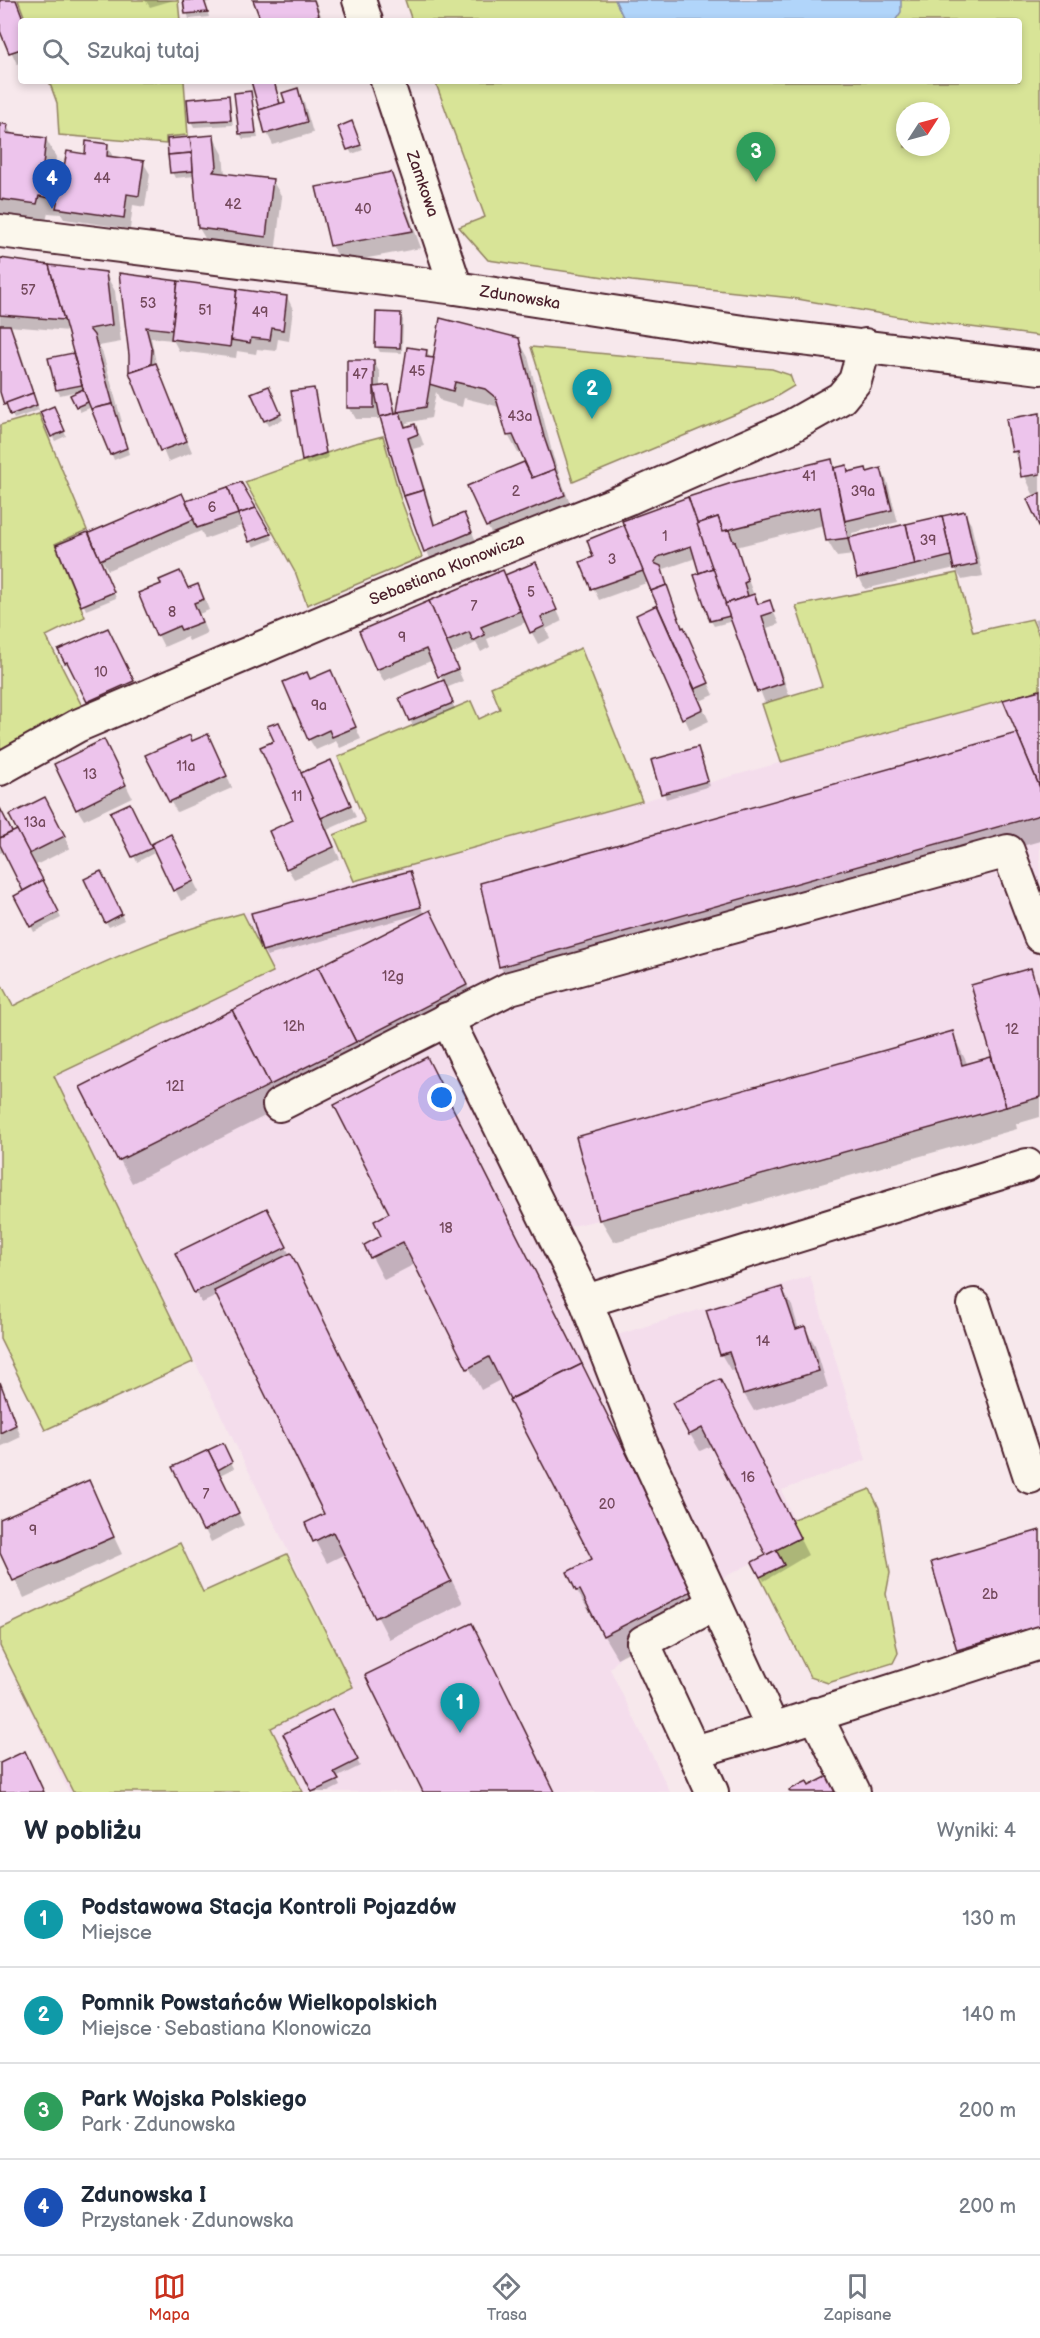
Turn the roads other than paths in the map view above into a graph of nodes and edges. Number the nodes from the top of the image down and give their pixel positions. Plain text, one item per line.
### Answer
1 (359, 0) edge
2 (365, 18) edge
3 (388, 84) edge
4 (0, 231) edge
5 (456, 288) junction
6 (865, 345) junction
7 (1040, 368) edge
8 (0, 769) edge
9 (1040, 936) edge
10 (447, 1019) junction
11 (279, 1105) dead end
12 (1036, 1162) edge
13 (585, 1301) junction
14 (974, 1305) dead end
15 (1030, 1478) dead end
16 (715, 1604) junction
17 (1040, 1643) edge
18 (815, 1714) junction
19 (773, 1729) junction
20 (694, 1752) junction
21 (712, 1792) edge
22 (854, 1792) edge

1 - 2 street
3 - 5 street, Zamkowa
4 - 5 street, Zdunowska
5 - 6 street, Zdunowska
6 - 7 street, Zdunowska
6 - 8 street, Sebastiana Klonowicza
9 - 10 street
10 - 11 street
10 - 13 street
12 - 13 street
13 - 16 street
14 - 15 street
16 - 19 street
16 - 20 street
17 - 18 street
18 - 19 street
18 - 22 street
19 - 20 street
20 - 21 street

